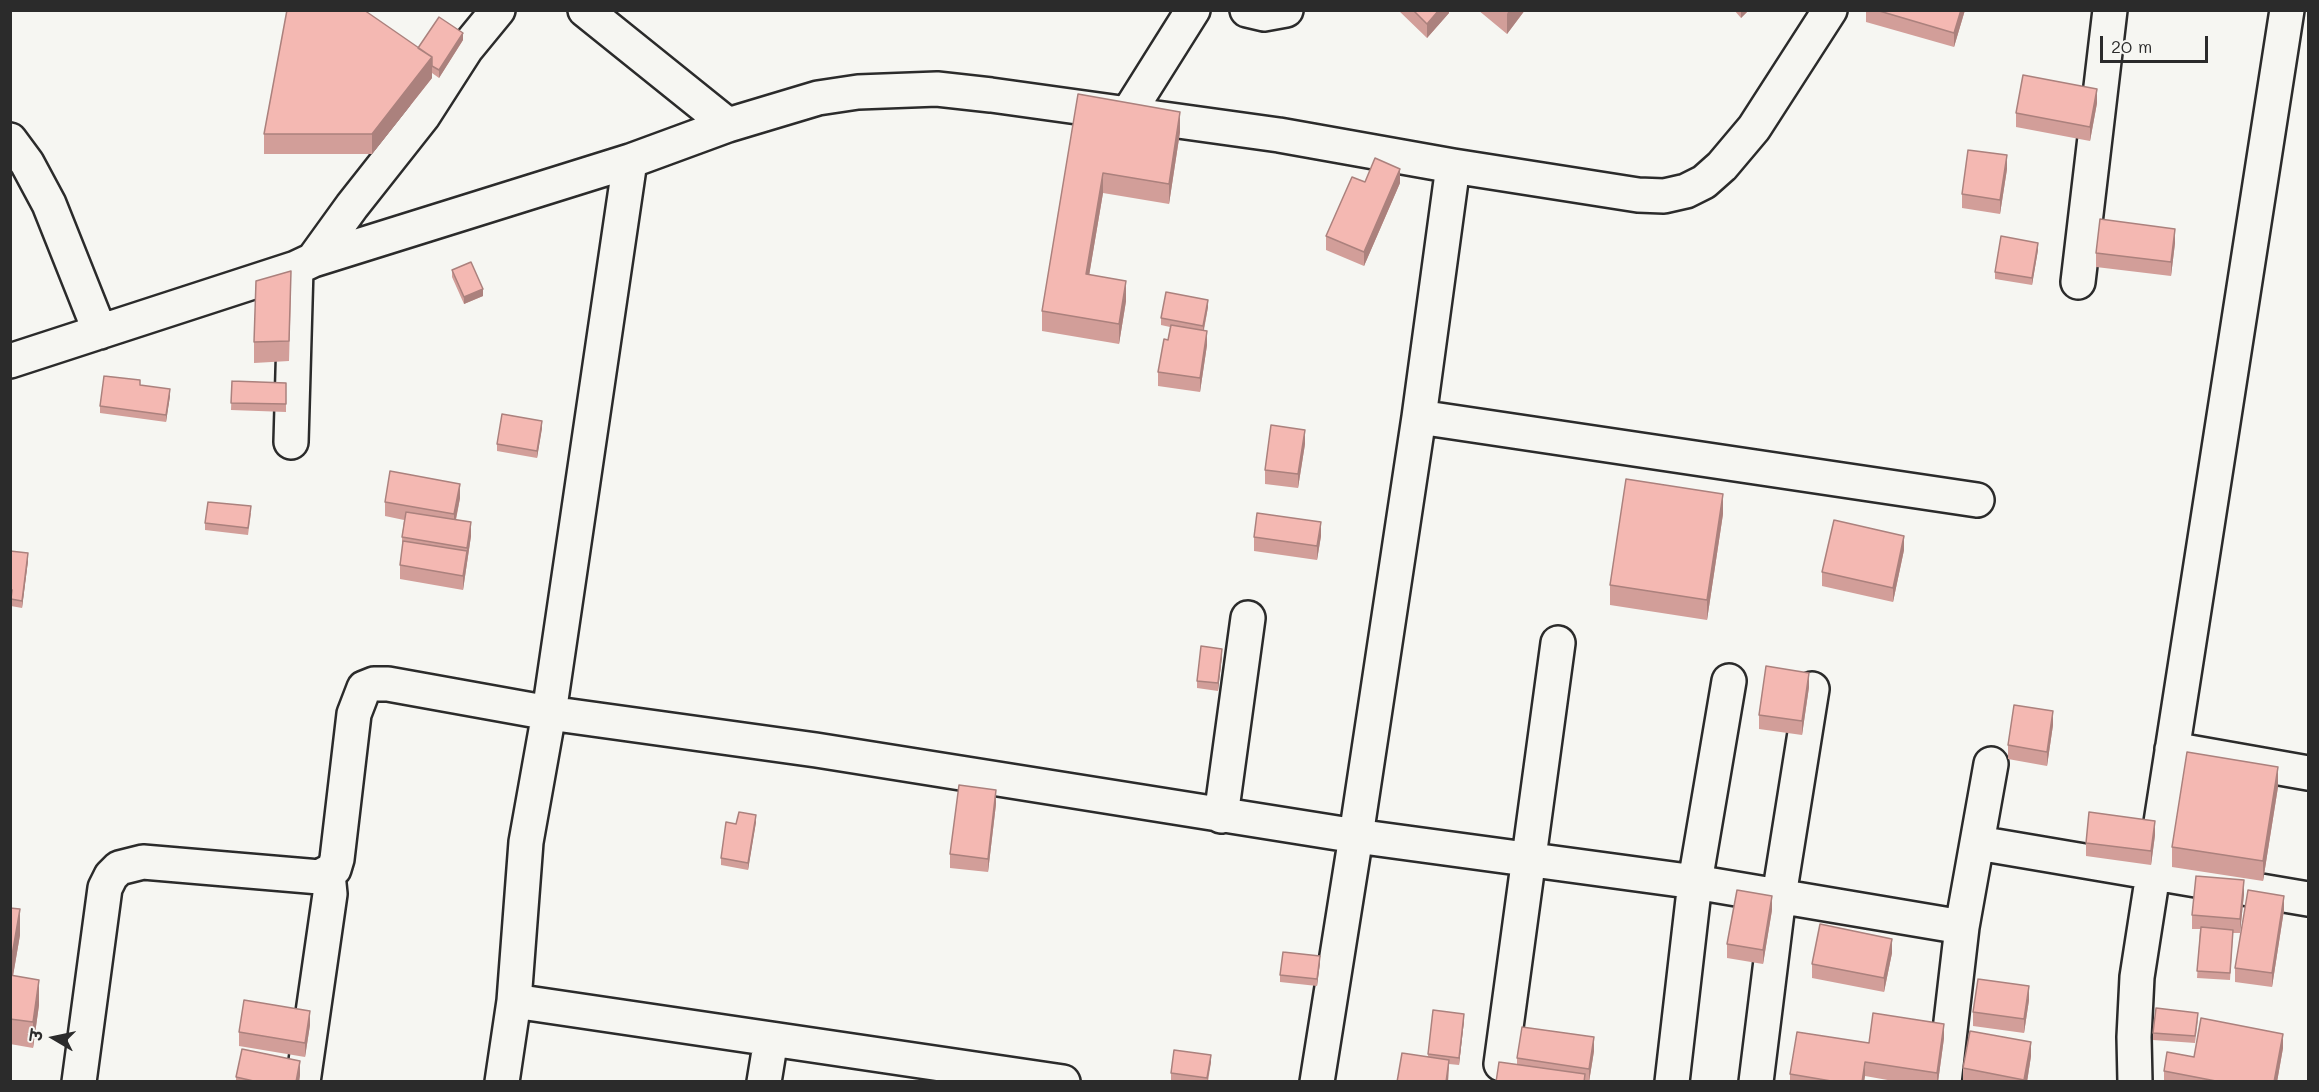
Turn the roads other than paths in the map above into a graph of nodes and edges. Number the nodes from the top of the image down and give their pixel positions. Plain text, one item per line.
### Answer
1 (498, 10) edge
2 (585, 10) edge
3 (1193, 10) edge
4 (1247, 10) edge
5 (1286, 10) edge
6 (1830, 10) edge
7 (2110, 10) edge
8 (2287, 10) edge
9 (1127, 115) junction
10 (728, 126) junction
11 (10, 140) edge
12 (630, 161) junction
13 (1453, 166) junction
14 (305, 264) junction
15 (2078, 282) dead end
16 (100, 332) junction
17 (10, 361) edge
18 (1419, 417) junction
19 (291, 442) dead end
20 (1977, 500) dead end
21 (1248, 618) dead end
22 (1558, 643) dead end
23 (1729, 681) dead end
24 (1812, 689) dead end
25 (549, 713) junction
26 (2172, 749) junction
27 (1991, 764) dead end
28 (2308, 773) edge
29 (1221, 816) junction
30 (1356, 836) junction
31 (1978, 843) junction
32 (1529, 859) junction
33 (2153, 872) junction
34 (328, 874) junction
35 (1695, 882) junction
36 (1779, 896) junction
37 (2308, 899) edge
38 (1962, 927) junction
39 (514, 1001) junction
40 (771, 1039) junction
41 (1501, 1064) edge
42 (78, 1082) edge
43 (303, 1082) edge
44 (502, 1082) edge
45 (764, 1082) edge
46 (1063, 1082) edge
47 (1317, 1082) edge
48 (1672, 1082) edge
49 (1756, 1082) edge
50 (1944, 1082) edge
51 (2135, 1082) edge

1 - 14 street
2 - 10 street
3 - 9 street
4 - 5 street
6 - 13 street
7 - 15 street
8 - 26 street
9 - 10 street
9 - 13 street
10 - 12 street
11 - 16 street
12 - 14 street
12 - 25 street
13 - 18 street
14 - 16 street
14 - 19 street
16 - 17 street
18 - 20 street
18 - 30 street
21 - 29 street
22 - 32 street
23 - 35 street
24 - 36 street
25 - 29 street
25 - 34 street
25 - 39 street
26 - 28 street
26 - 33 street
27 - 31 street
29 - 30 street
30 - 32 street
30 - 47 street
31 - 33 street
31 - 38 street
32 - 35 street
32 - 41 street
33 - 37 street
33 - 51 street
34 - 42 street
34 - 43 street
35 - 36 street
35 - 48 street
36 - 38 street
36 - 49 street
38 - 50 street
39 - 40 street
39 - 44 street
40 - 45 street
40 - 46 street

